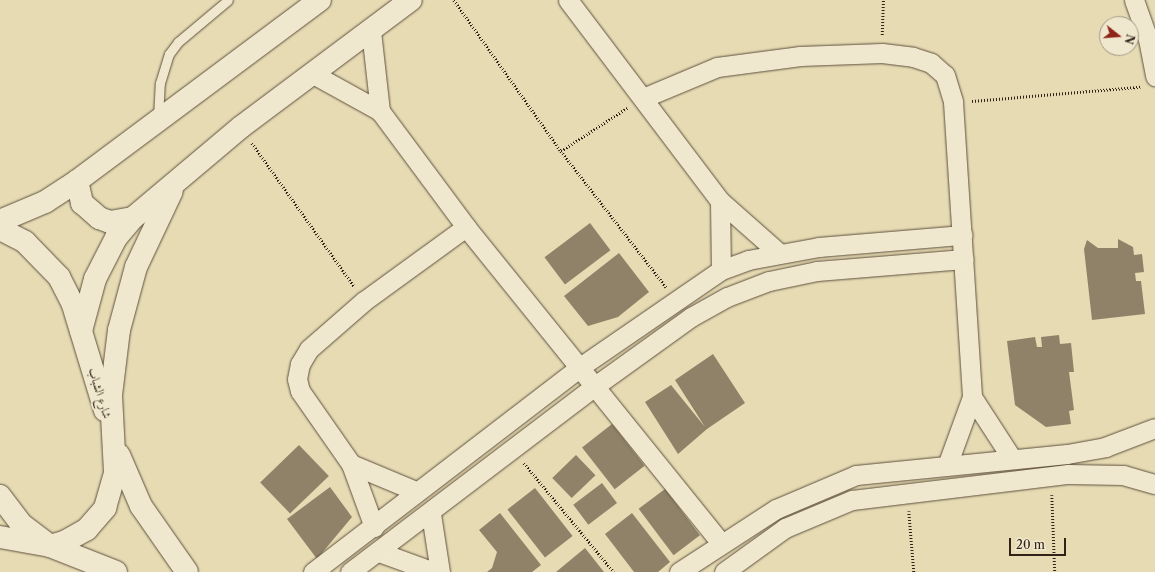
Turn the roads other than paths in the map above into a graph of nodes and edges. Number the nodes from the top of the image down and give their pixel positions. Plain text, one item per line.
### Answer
1 (228, 0) edge
2 (320, 0) edge
3 (411, 0) edge
4 (568, 0) edge
5 (1134, 0) edge
6 (371, 31) junction
7 (313, 74) junction
8 (1151, 82) edge
9 (643, 98) junction
10 (380, 111) junction
11 (158, 120) junction
12 (179, 179) junction
13 (77, 180) junction
14 (720, 201) junction
15 (133, 218) junction
16 (0, 221) edge
17 (466, 227) junction
18 (0, 229) edge
19 (962, 235) junction
20 (779, 252) junction
21 (964, 259) junction
22 (720, 270) junction
23 (81, 331) junction
24 (580, 367) junction
25 (595, 386) junction
26 (972, 397) junction
27 (111, 427) junction
28 (1155, 428) edge
29 (1067, 454) junction
30 (1011, 457) junction
31 (948, 463) junction
32 (351, 464) junction
33 (1060, 474) junction
34 (1155, 484) edge
35 (416, 491) junction
36 (0, 496) edge
37 (776, 508) junction
38 (431, 514) junction
39 (374, 527) junction
40 (785, 528) junction
41 (0, 537) edge
42 (721, 543) junction
43 (50, 546) junction
44 (379, 552) junction
45 (326, 569) edge
46 (181, 570) edge
47 (116, 572) edge
48 (350, 572) edge
49 (434, 572) edge
50 (440, 572) edge
51 (679, 572) edge
52 (724, 572) edge

1 - 11 lane
2 - 11 street
3 - 6 street
4 - 9 street
5 - 8 street
6 - 7 street
6 - 10 street
7 - 10 street
7 - 12 street
9 - 14 street
9 - 19 street
10 - 17 street
11 - 13 street
12 - 15 street
12 - 27 street
13 - 15 street
13 - 16 street
14 - 20 street
14 - 22 street
15 - 23 street
17 - 24 street
17 - 32 street
18 - 23 street, شارع الشباب
19 - 20 street
19 - 21 street
20 - 22 street
21 - 25 street
21 - 26 street
22 - 24 street
23 - 27 street, شارع الشباب
24 - 25 street
24 - 35 street
25 - 38 street
25 - 42 street
26 - 30 street
26 - 31 street
27 - 43 street
27 - 46 street, شارع الشباب
28 - 29 street
29 - 30 street
29 - 33 street
30 - 31 street
31 - 37 street
32 - 35 street
32 - 39 street
33 - 34 street
33 - 40 street
35 - 39 street
36 - 43 street
37 - 40 street
37 - 42 street
38 - 44 street
38 - 50 street
39 - 45 street
40 - 52 street
41 - 43 street
42 - 51 street
43 - 47 street
44 - 48 street
44 - 49 street

